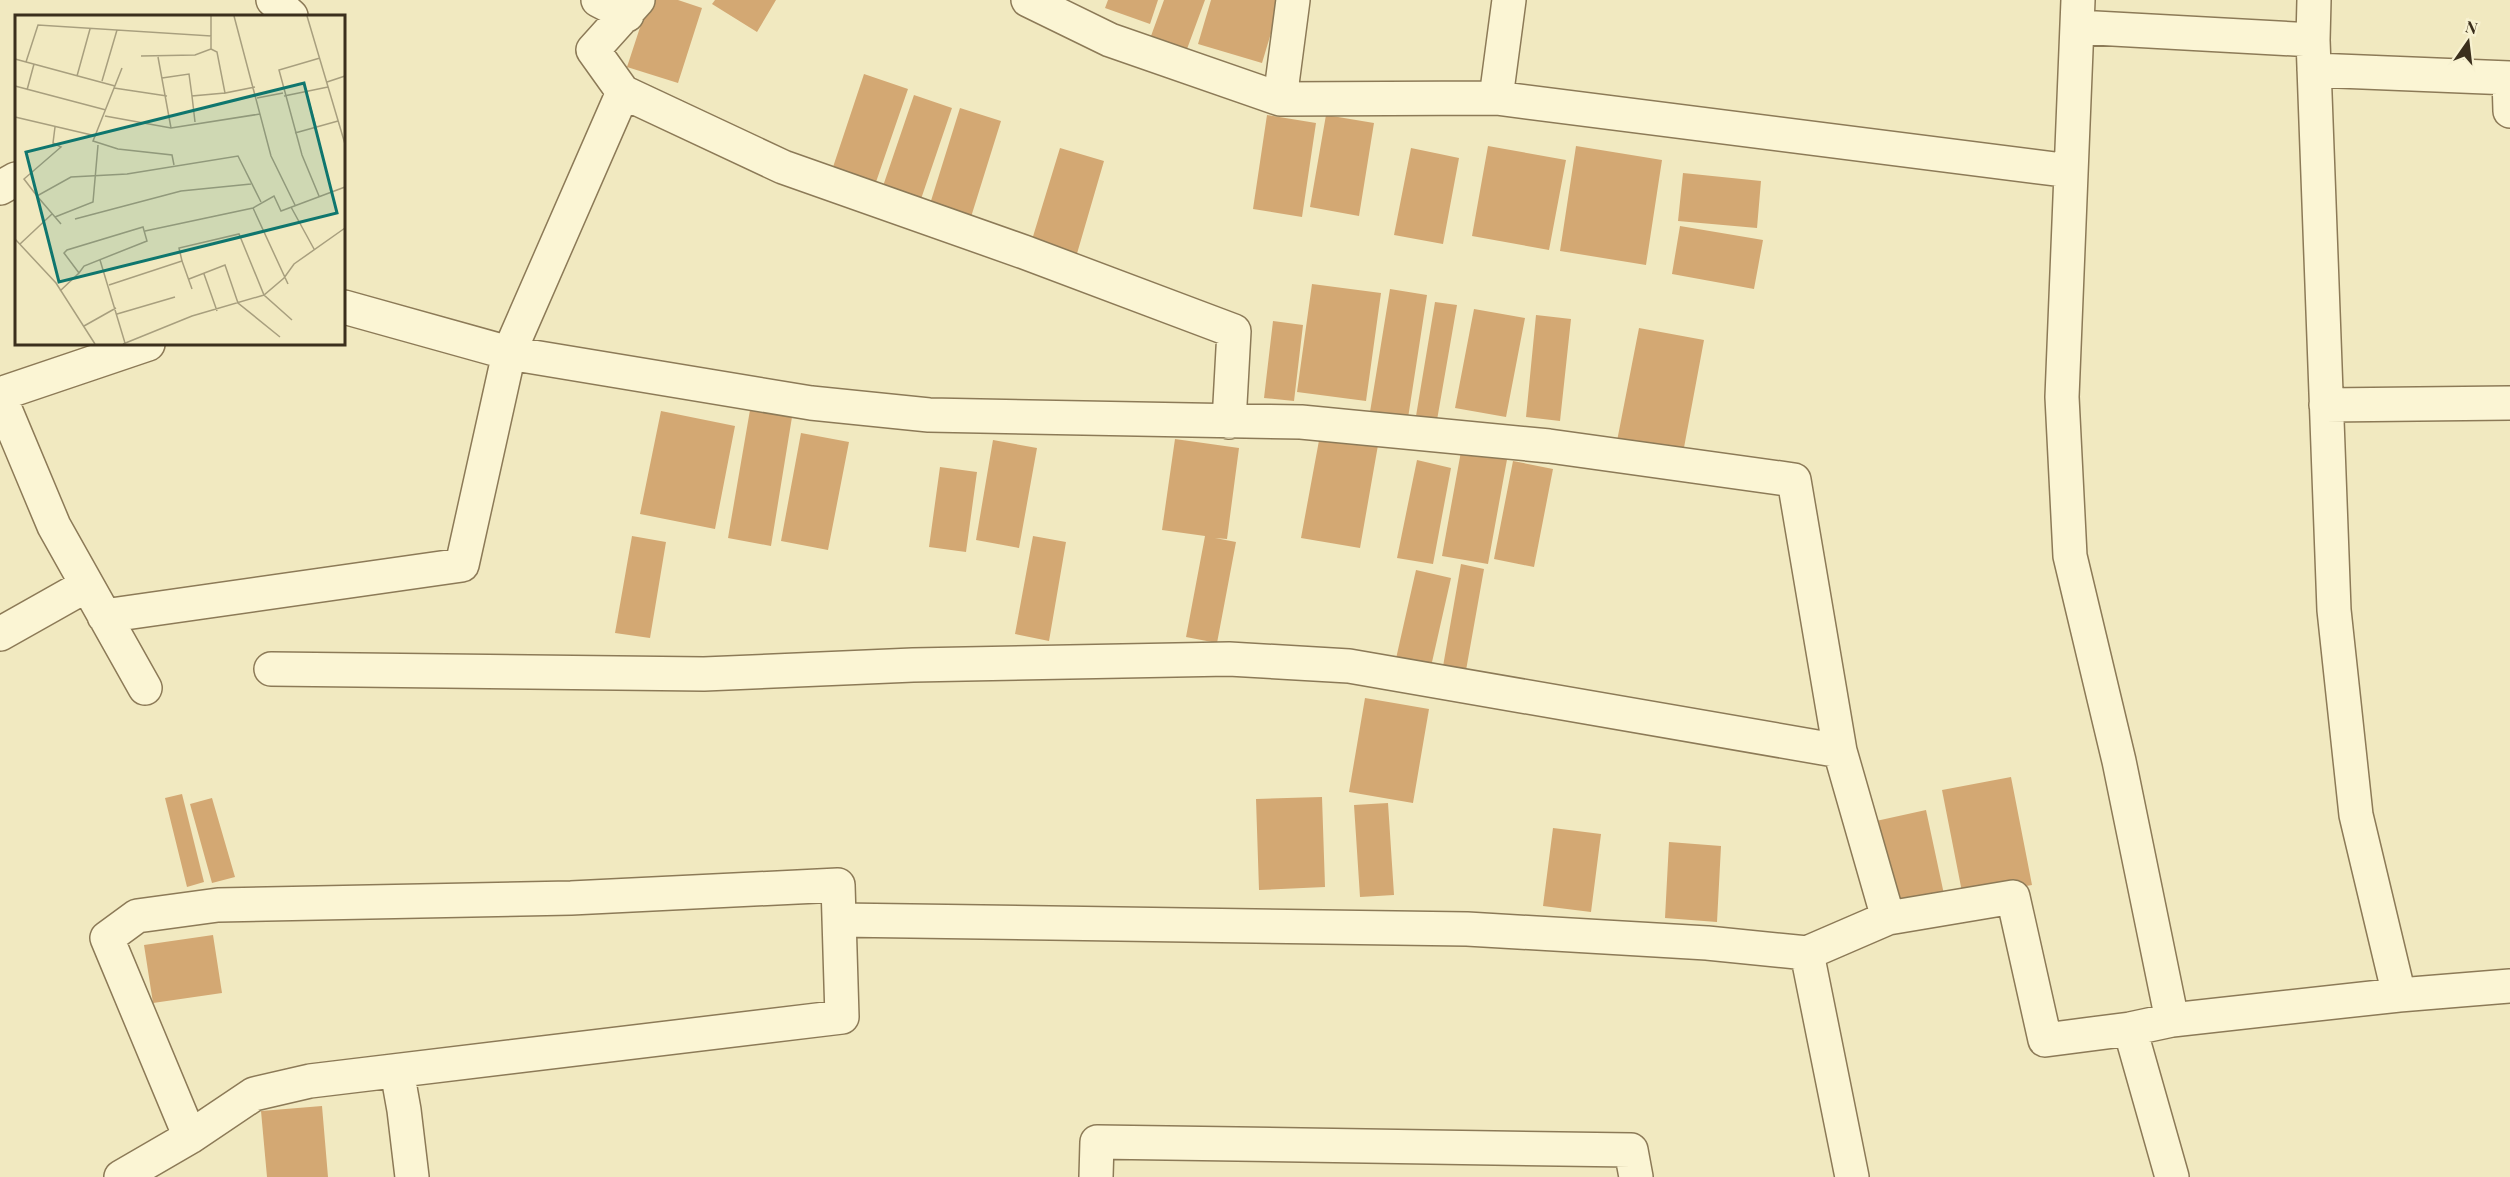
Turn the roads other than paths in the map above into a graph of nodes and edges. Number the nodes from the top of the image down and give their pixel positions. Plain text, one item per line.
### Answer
1 (273, 0) edge
2 (598, 0) edge
3 (1028, 0) edge
4 (1293, 0) edge
5 (1509, 0) edge
6 (2314, 0) edge
7 (632, 7) edge
8 (2078, 13) edge
9 (290, 15) edge
10 (2313, 55) junction
11 (2510, 78) edge
12 (623, 92) junction
13 (1496, 98) junction
14 (1280, 99) junction
15 (2510, 111) edge
16 (2071, 171) junction
17 (15, 180) edge
18 (0, 188) edge
19 (345, 307) edge
20 (145, 345) edge
21 (509, 353) junction
22 (0, 395) edge
23 (2510, 404) edge
24 (2326, 405) junction
25 (1229, 422) junction
26 (87, 585) junction
27 (104, 616) junction
28 (0, 634) edge
29 (272, 669) dead end
30 (145, 688) dead end
31 (1840, 751) junction
32 (1888, 918) junction
33 (839, 920) junction
34 (1807, 953) junction
35 (2510, 986) edge
36 (2399, 995) junction
37 (2172, 1020) junction
38 (2130, 1029) junction
39 (397, 1071) junction
40 (190, 1137) junction
41 (121, 1177) edge
42 (412, 1177) edge
43 (1096, 1177) edge
44 (1636, 1177) edge
45 (1852, 1177) edge
46 (2172, 1177) edge

1 - 9 street
2 - 7 street
3 - 14 street
4 - 14 street
5 - 13 street
6 - 10 street
7 - 12 street
8 - 10 street
8 - 16 street
10 - 11 street
10 - 24 street
11 - 15 street
12 - 21 street
12 - 25 street
13 - 14 street
13 - 16 street
16 - 37 street
17 - 18 street
19 - 21 street
20 - 22 street
21 - 25 street
21 - 27 street
22 - 26 street
23 - 24 street
24 - 36 street
25 - 31 street
26 - 27 street
26 - 28 street
27 - 30 street
29 - 31 street
31 - 32 street
32 - 34 street
32 - 38 street
33 - 34 street
33 - 39 street
33 - 40 street
34 - 45 street
35 - 36 street
36 - 37 street
37 - 38 street
38 - 46 street
39 - 40 street
39 - 42 street
40 - 41 street
43 - 44 street

